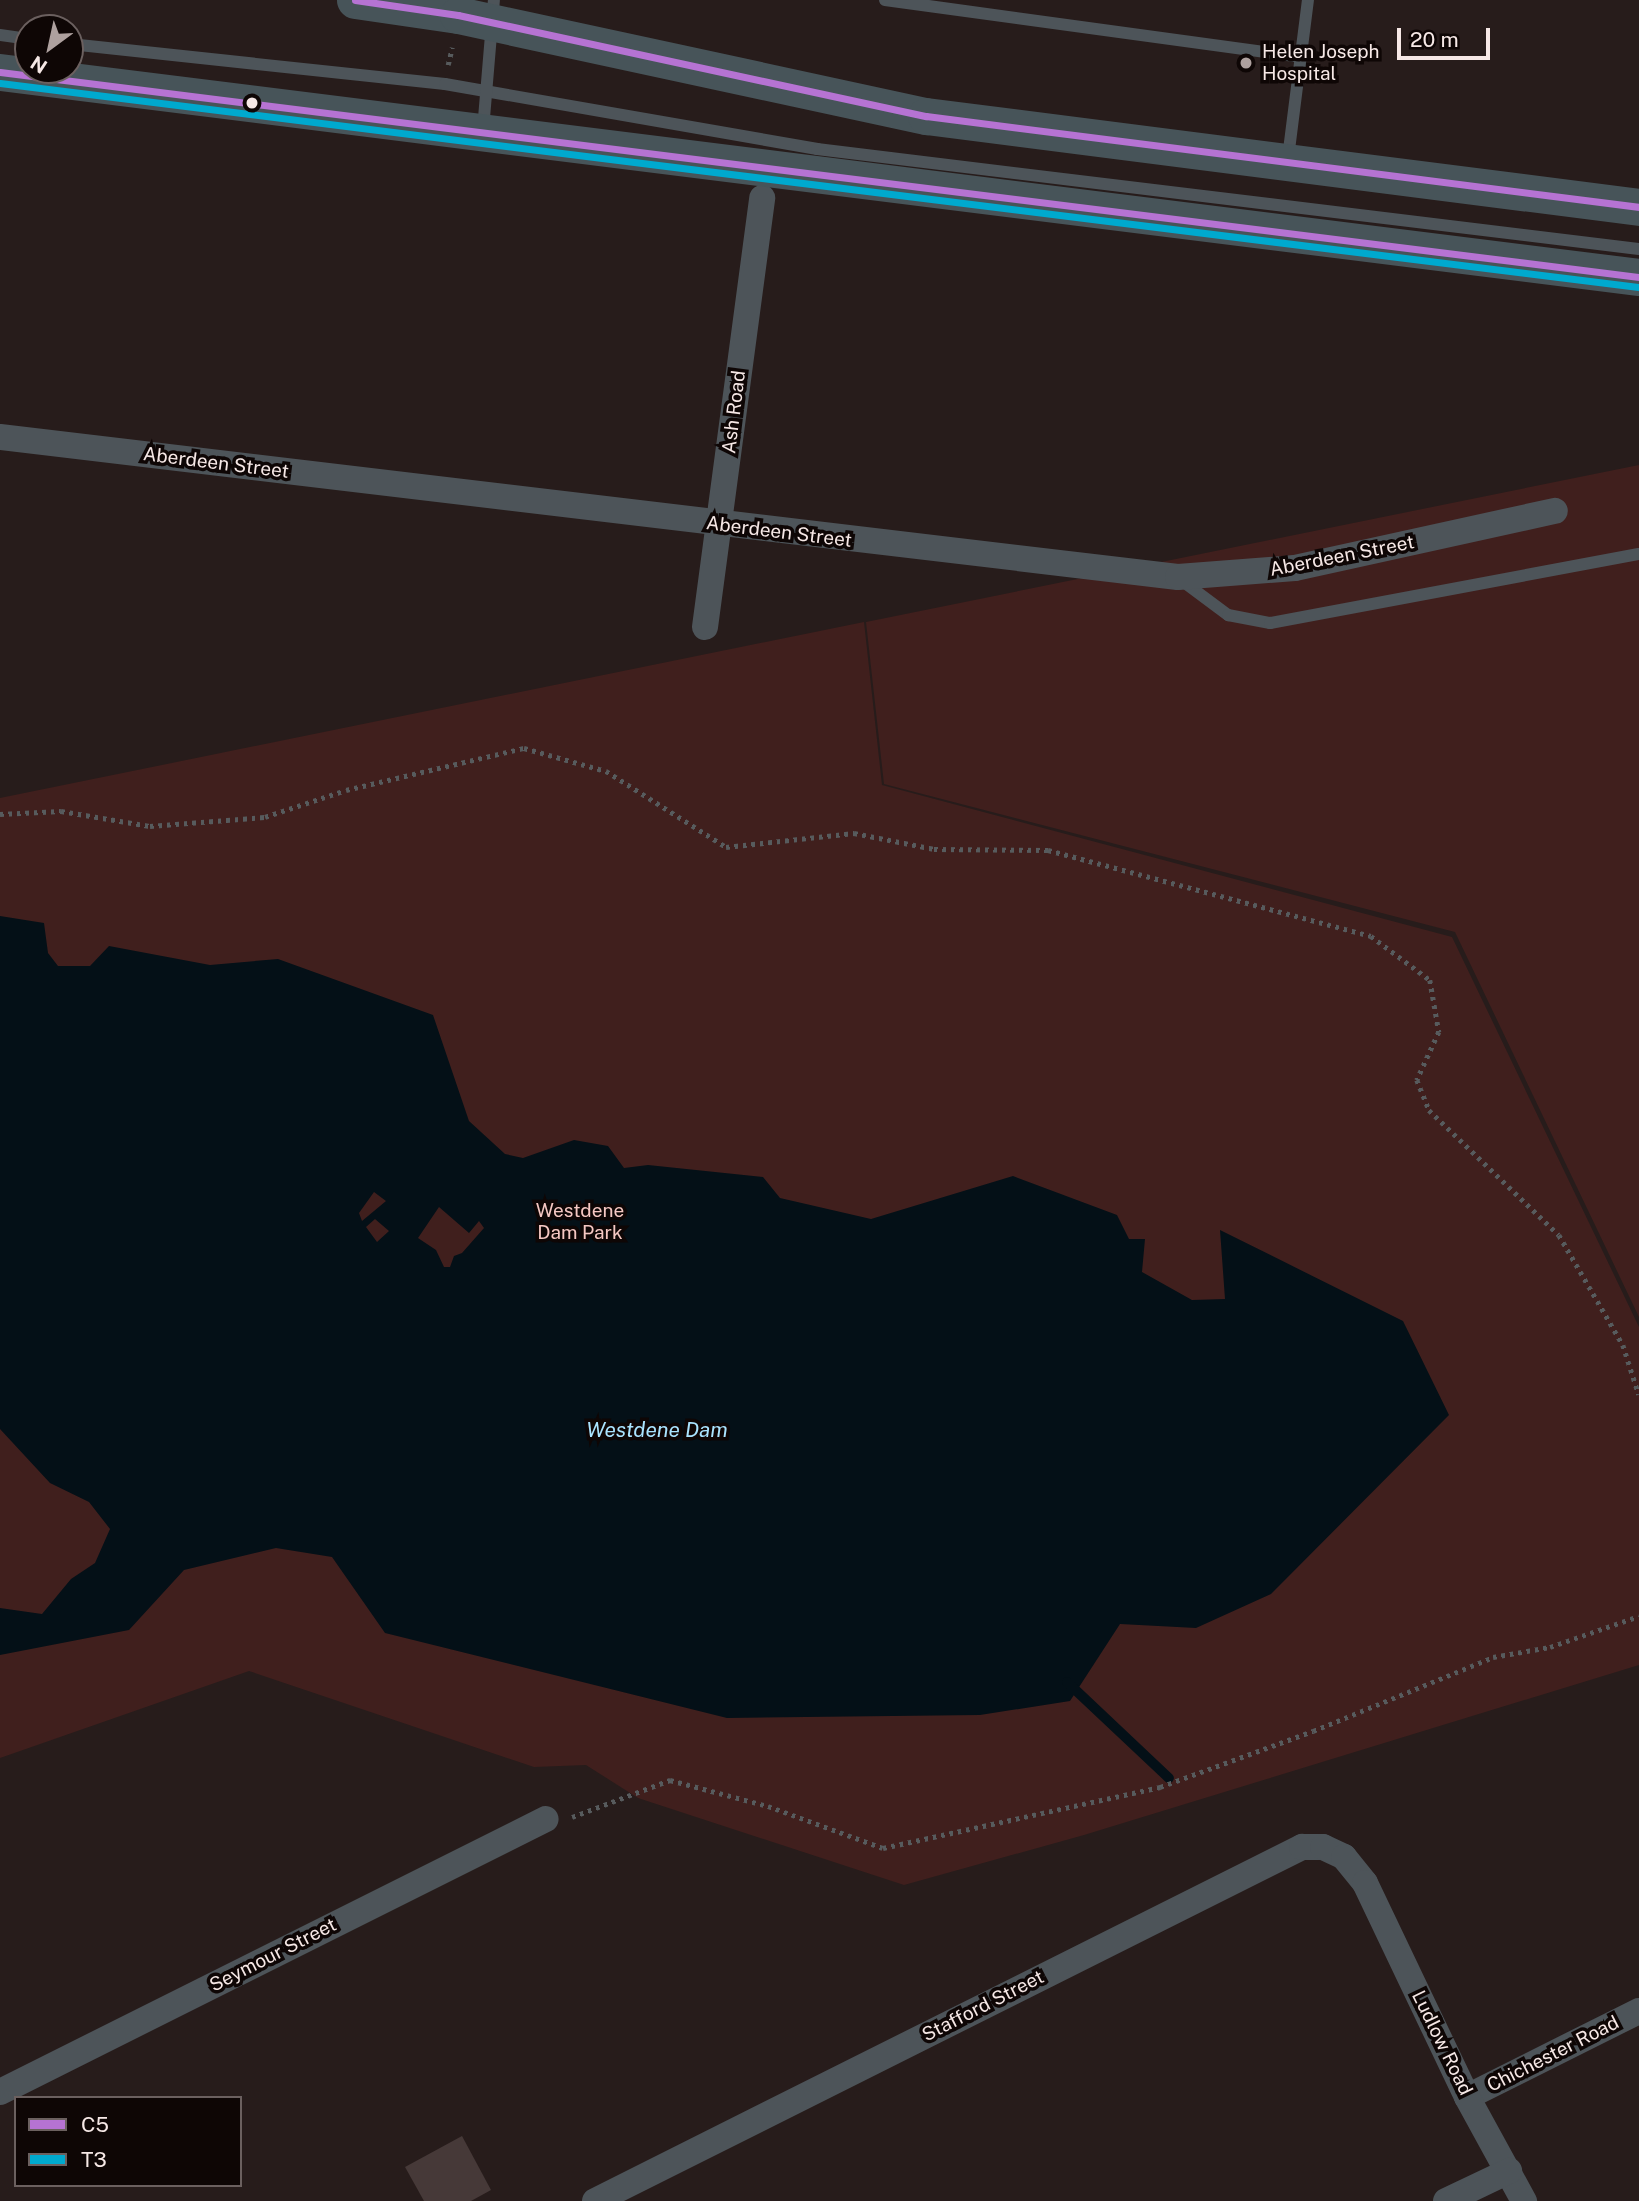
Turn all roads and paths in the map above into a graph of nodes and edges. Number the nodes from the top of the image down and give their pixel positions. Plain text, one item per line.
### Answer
1 (355, 0) edge
2 (885, 0) edge
3 (1308, 0) edge
4 (492, 11) edge
5 (84, 46) edge
6 (1300, 57) junction
7 (0, 72) edge
8 (485, 90) junction
9 (483, 134) junction
10 (1287, 165) junction
11 (762, 198) dead end
12 (1639, 208) edge
13 (1639, 249) edge
14 (1639, 277) edge
15 (0, 437) edge
16 (1555, 511) dead end
17 (719, 526) junction
18 (1639, 554) edge
19 (1178, 577) junction
20 (705, 627) dead end
21 (0, 814) edge
22 (1639, 1395) edge
23 (1639, 1616) edge
24 (546, 1819) joint
25 (1365, 1883) joint
26 (1639, 2011) edge
27 (0, 2092) edge
28 (1467, 2097) junction
29 (1509, 2171) junction
30 (596, 2201) edge
31 (1446, 2201) edge
32 (1524, 2201) edge

1 - 4 main road
2 - 6 lane
3 - 6 lane
4 - 8 lane
4 - 10 main road
5 - 8 lane
6 - 10 lane
7 - 9 main road
8 - 9 lane
8 - 13 lane
9 - 14 main road
10 - 12 main road
11 - 17 street, Ash Road
15 - 17 street, Aberdeen Street
16 - 19 street, Aberdeen Street
17 - 19 street, Aberdeen Street
17 - 20 street, Ash Road
18 - 19 lane
21 - 22 path
23 - 24 path
24 - 27 street, Seymour Street
25 - 28 street, Ludlow Road
25 - 30 street, Stafford Street
26 - 28 street, Chichester Road
28 - 29 street, Ludlow Road
29 - 31 street
29 - 32 street, Ludlow Road

